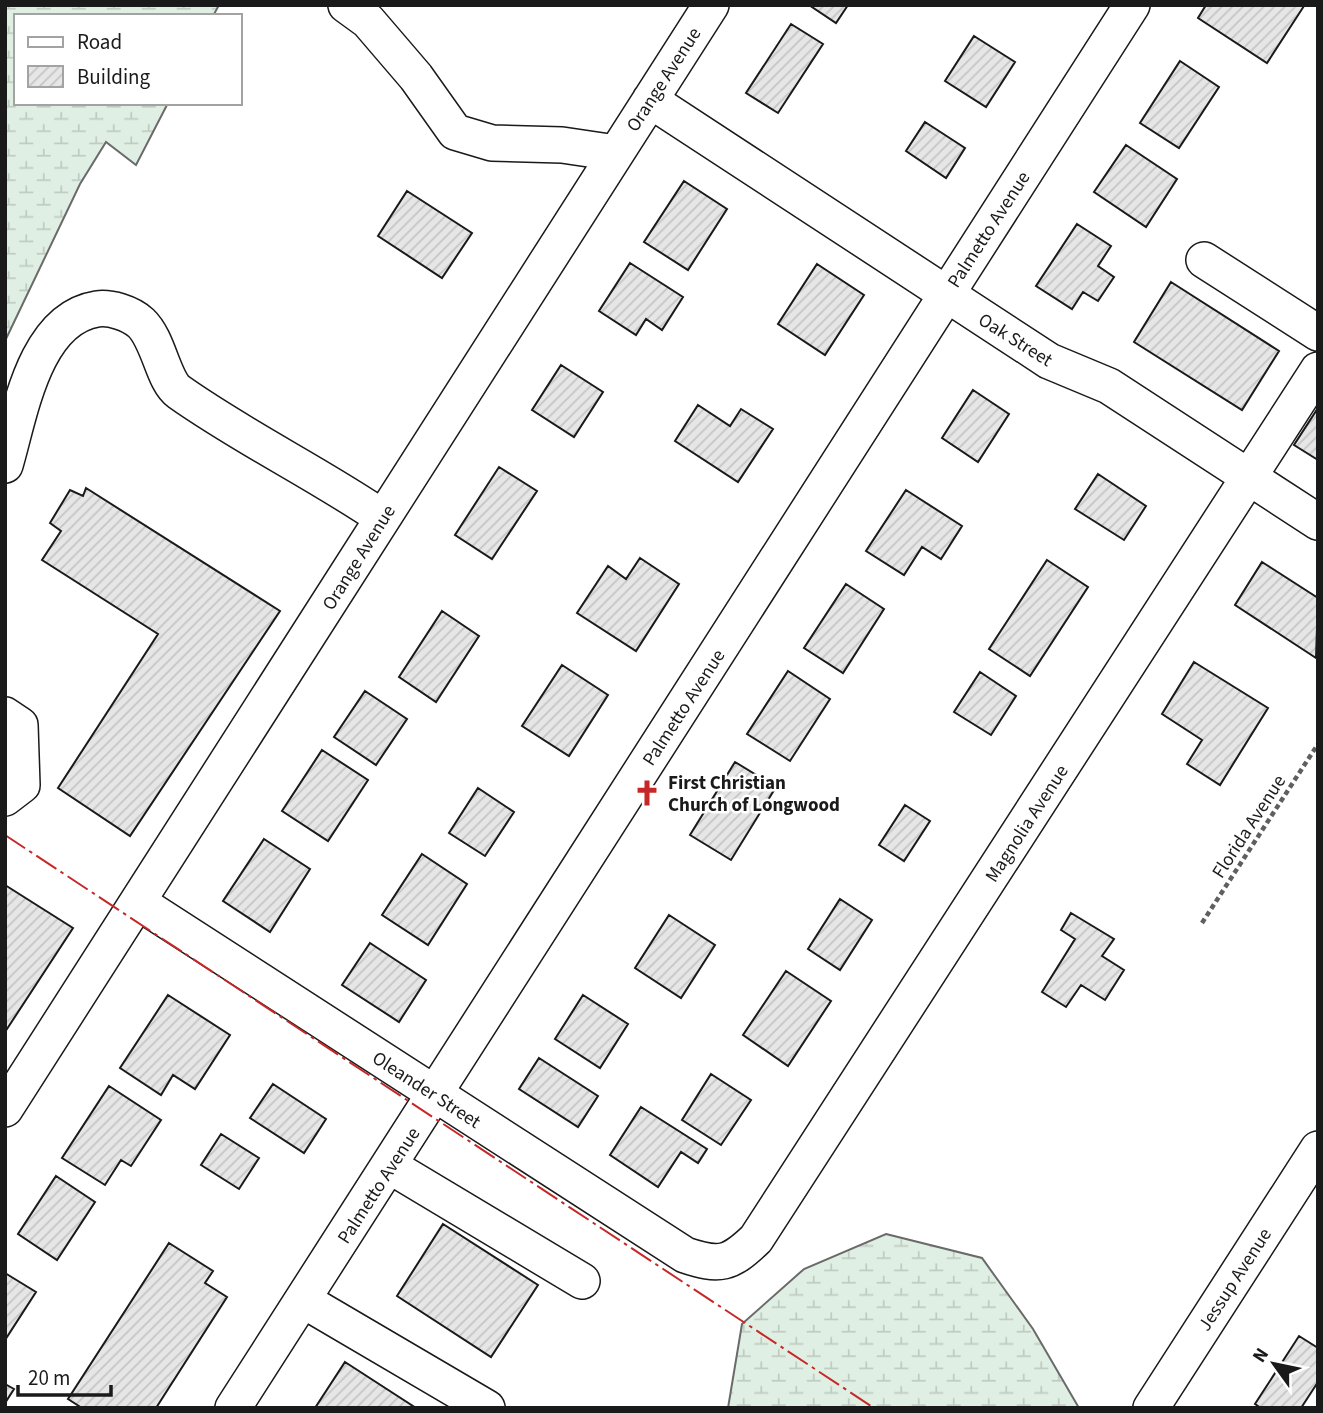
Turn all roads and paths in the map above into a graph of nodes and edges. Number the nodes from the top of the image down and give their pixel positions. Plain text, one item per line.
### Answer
1 (346, 5) edge
2 (710, 5) edge
3 (1132, 5) edge
4 (650, 100) junction
5 (616, 153) junction
6 (1205, 260) dead end
7 (946, 294) junction
8 (1318, 333) edge
9 (1318, 370) edge
10 (5, 465) edge
11 (1250, 477) junction
12 (383, 518) junction
13 (1318, 522) edge
14 (5, 715) edge
15 (1318, 744) edge
16 (5, 797) edge
17 (138, 902) junction
18 (1202, 923) dead end
19 (436, 1094) junction
20 (5, 1109) edge
21 (1318, 1149) edge
22 (390, 1166) junction
23 (722, 1263) joint
24 (582, 1280) dead end
25 (303, 1300) junction
26 (233, 1408) edge
27 (487, 1408) edge
28 (1151, 1408) edge

1 - 5 street
2 - 4 street, Orange Avenue
3 - 7 street, Palmetto Avenue
4 - 5 street, Orange Avenue
4 - 7 street, Oak Street
5 - 12 street, Orange Avenue
6 - 8 street
7 - 11 street, Oak Street
7 - 19 street, Palmetto Avenue
9 - 11 street, Magnolia Avenue
10 - 12 street
11 - 13 street, Oak Street
11 - 23 street, Magnolia Avenue
12 - 17 street, Orange Avenue
14 - 16 street
15 - 18 path, Florida Avenue
17 - 19 street, Oleander Street
17 - 20 street, Orange Avenue
19 - 22 street, Palmetto Avenue
19 - 23 street, Oleander Street
21 - 28 street, Jessup Avenue
22 - 24 street
22 - 25 street, Palmetto Avenue
25 - 26 street, Palmetto Avenue
25 - 27 street

